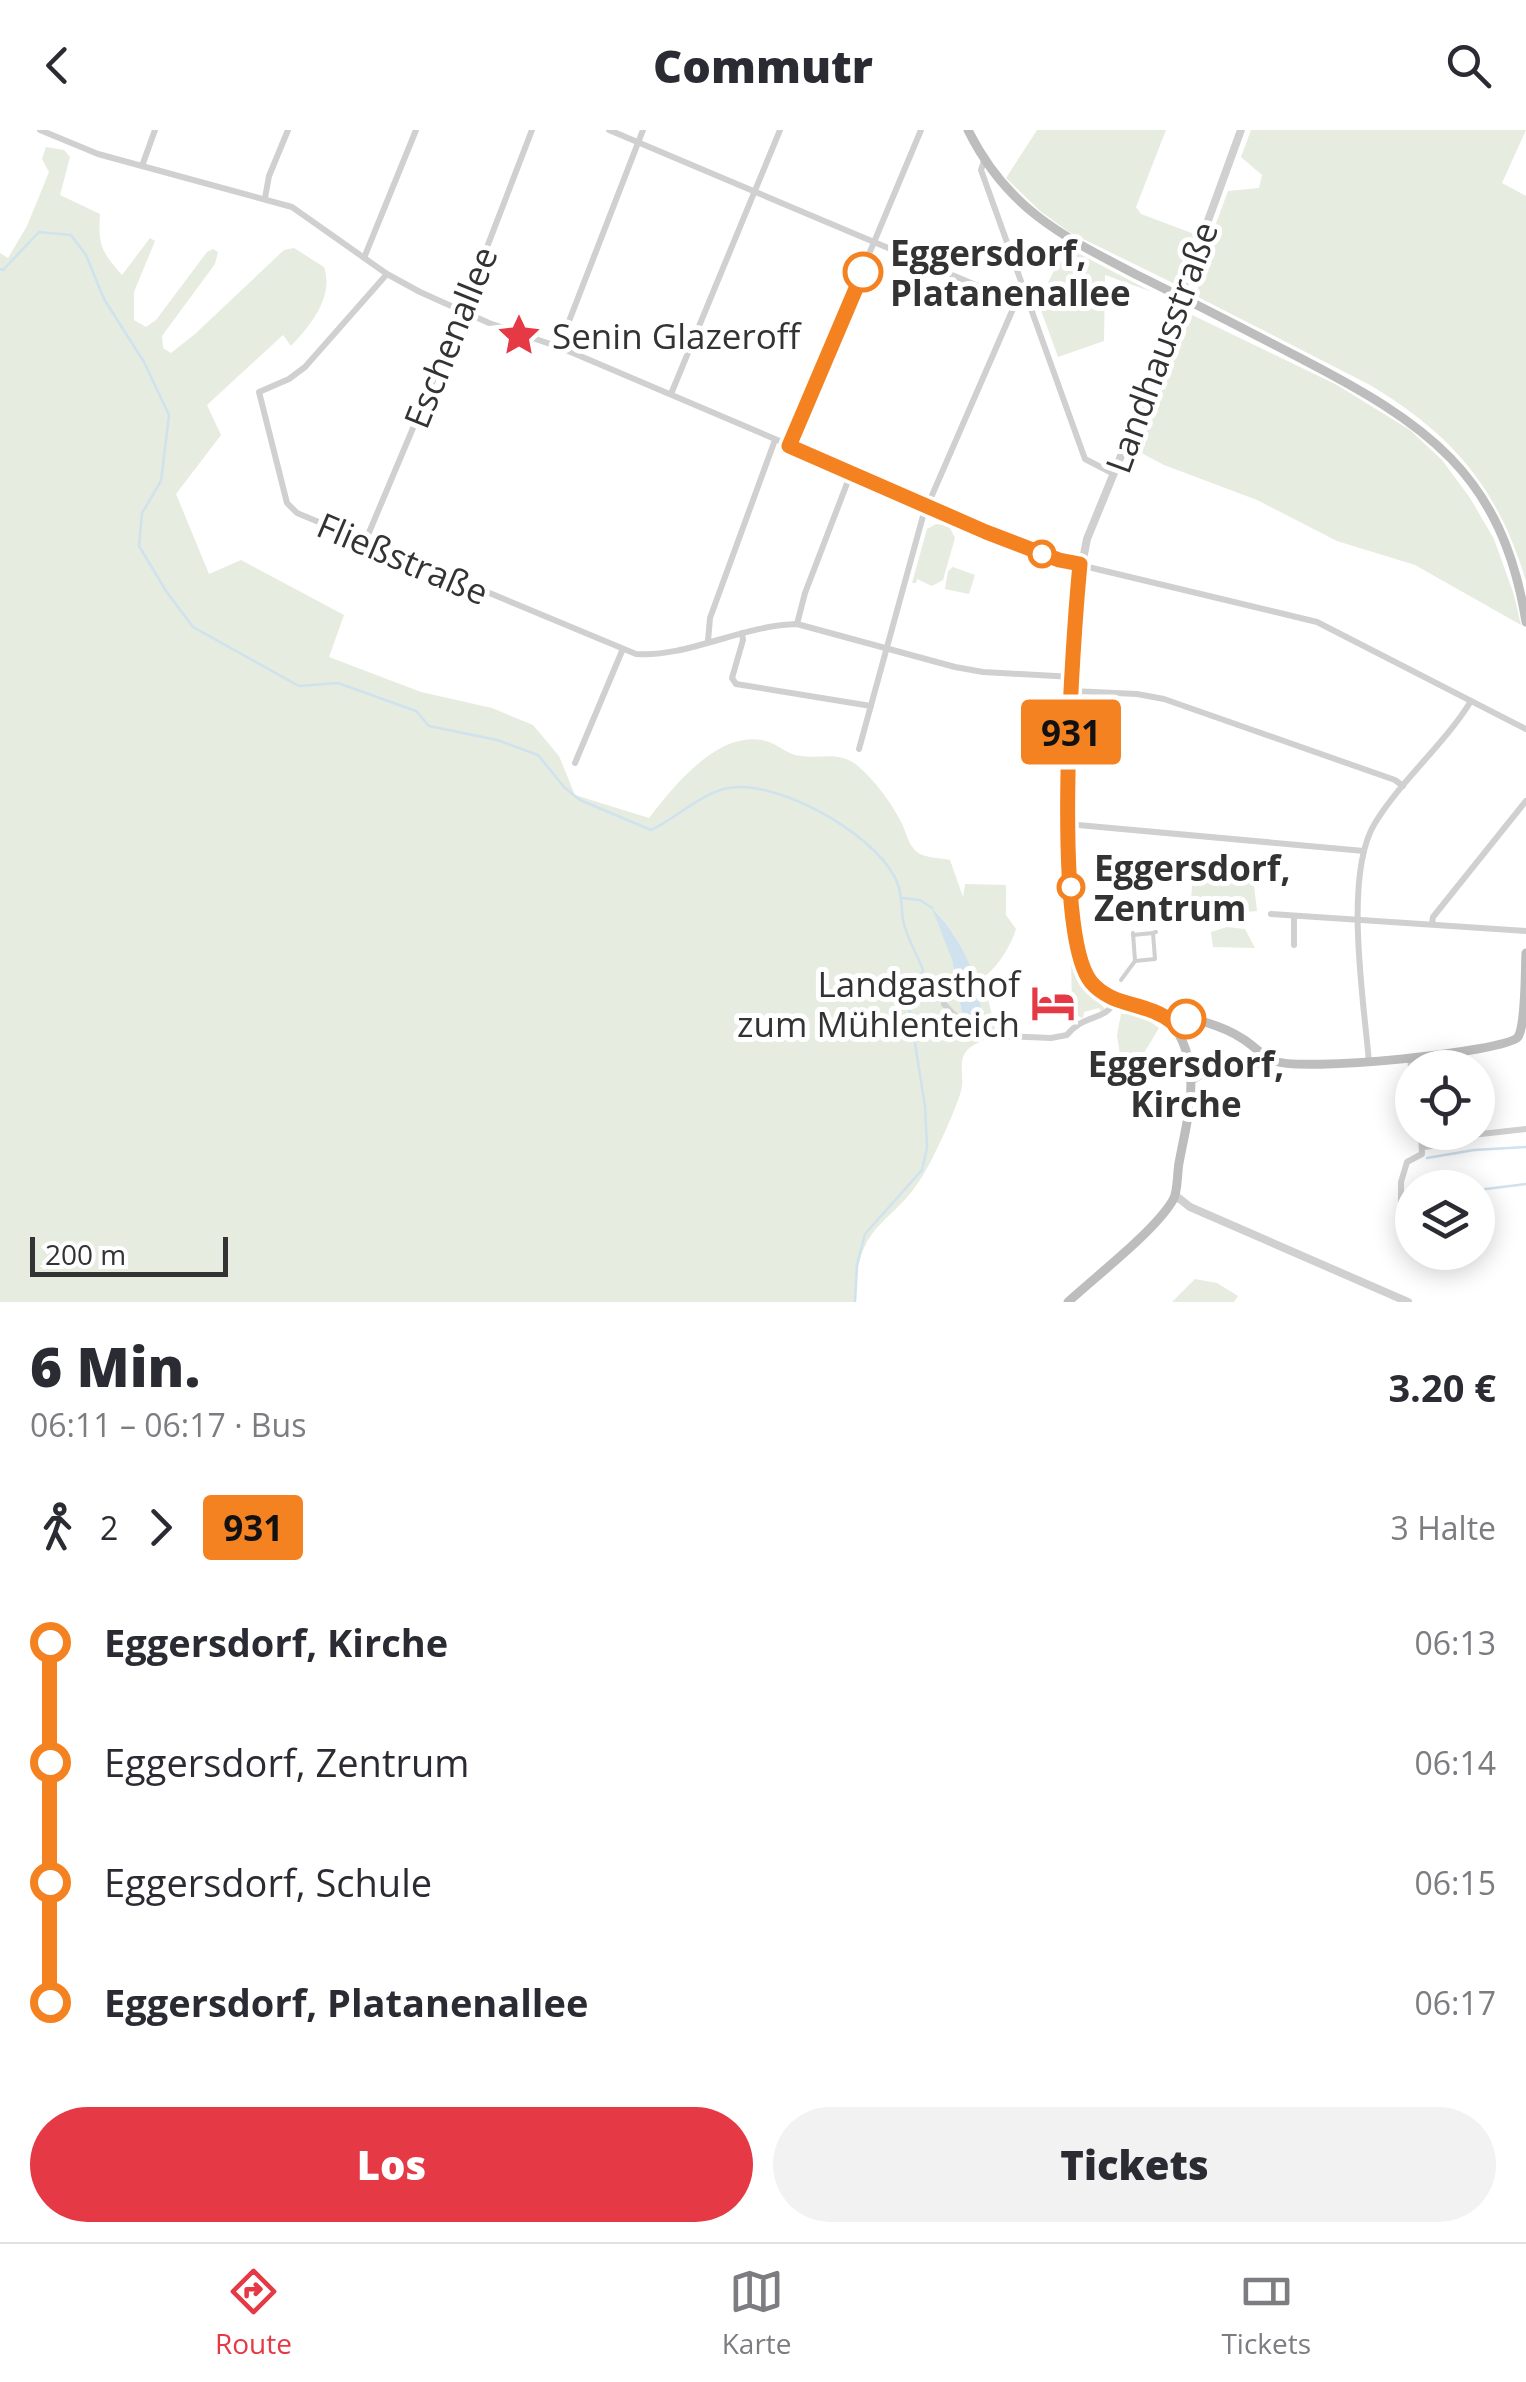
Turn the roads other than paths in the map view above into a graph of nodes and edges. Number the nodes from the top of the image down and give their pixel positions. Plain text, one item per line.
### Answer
1 (40, 130) edge
2 (155, 130) edge
3 (288, 130) edge
4 (416, 130) edge
5 (532, 130) edge
6 (610, 130) edge
7 (643, 130) edge
8 (780, 130) edge
9 (920, 130) edge
10 (968, 130) edge
11 (1240, 130) edge
12 (638, 142) junction
13 (983, 163) junction
14 (142, 166) junction
15 (755, 191) junction
16 (265, 198) junction
17 (875, 242) junction
18 (364, 258) junction
19 (387, 274) junction
20 (1181, 297) junction
21 (1028, 300) junction
22 (1016, 302) junction
23 (463, 310) junction
24 (559, 347) junction
25 (670, 394) junction
26 (775, 440) junction
27 (789, 446) junction
28 (851, 473) junction
29 (1114, 474) junction
30 (928, 506) junction
31 (365, 542) junction
32 (1080, 564) junction
33 (1526, 622) edge
34 (796, 624) junction
35 (742, 632) junction
36 (708, 641) junction
37 (888, 648) junction
38 (622, 650) junction
39 (1073, 677) junction
40 (1072, 691) junction
41 (1471, 701) junction
42 (871, 706) junction
43 (1526, 729) edge
44 (859, 749) dead end
45 (575, 763) dead end
46 (1403, 786) junction
47 (1526, 801) edge
48 (1067, 824) junction
49 (1364, 852) junction
50 (1271, 914) dead end
51 (1294, 916) junction
52 (1357, 920) junction
53 (1432, 924) junction
54 (1526, 931) edge
55 (1294, 945) dead end
56 (1526, 953) edge
57 (1136, 962) junction
58 (1122, 980) dead end
59 (1115, 1001) junction
60 (944, 1004) dead end
61 (1172, 1022) junction
62 (1524, 1031) edge
63 (1462, 1050) edge
64 (1395, 1059) edge
65 (1272, 1060) junction
66 (1369, 1062) junction
67 (1193, 1081) junction
68 (1526, 1130) edge
69 (1495, 1133) edge
70 (1423, 1150) edge
71 (1404, 1170) edge
72 (1176, 1196) junction
73 (1068, 1302) edge
74 (1408, 1302) edge

1 - 14 street
2 - 14 street
3 - 16 street
4 - 18 street
5 - 23 street, Eschenallee
6 - 12 street
7 - 12 street
8 - 15 street
9 - 17 street
10 - 13 main road
11 - 20 street, Landhausstraße
12 - 15 street
12 - 24 street
13 - 20 main road
13 - 21 street
14 - 16 street
15 - 17 street
15 - 25 street
16 - 18 street
17 - 22 street
17 - 27 street
18 - 19 street
19 - 23 street
19 - 31 street, Fließstraße
20 - 29 street, Landhausstraße
20 - 33 main road
21 - 22 street
21 - 29 street
22 - 30 street
23 - 24 street
23 - 31 street, Eschenallee
24 - 25 street
25 - 26 street
26 - 27 street
26 - 36 street
27 - 28 street
28 - 30 street
28 - 34 street
29 - 32 street, Landhausstraße
30 - 32 street
30 - 37 street
31 - 38 street, Fließstraße
32 - 39 street, Landhausstraße
32 - 41 street
34 - 35 street, Fließstraße
34 - 37 street, Fließstraße
35 - 36 street, Fließstraße
35 - 42 street
36 - 38 street, Fließstraße
37 - 39 street, Fließstraße
37 - 42 street
38 - 45 street
39 - 40 street, Landhausstraße
40 - 46 street
40 - 48 street, Landhausstraße
41 - 43 street
41 - 46 street
42 - 44 street
46 - 49 street
47 - 53 street
48 - 49 street
48 - 59 street, Landhausstraße
49 - 52 street
50 - 51 street
51 - 52 street
51 - 55 street
52 - 53 street
52 - 66 street
53 - 54 street
56 - 62 main road
57 - 57 street
57 - 58 street
59 - 60 street
59 - 61 street
61 - 65 main road
61 - 67 main road
62 - 63 main road
64 - 66 main road
65 - 66 main road
65 - 67 street
67 - 72 main road
68 - 69 street
70 - 71 street
72 - 73 main road
72 - 74 street

